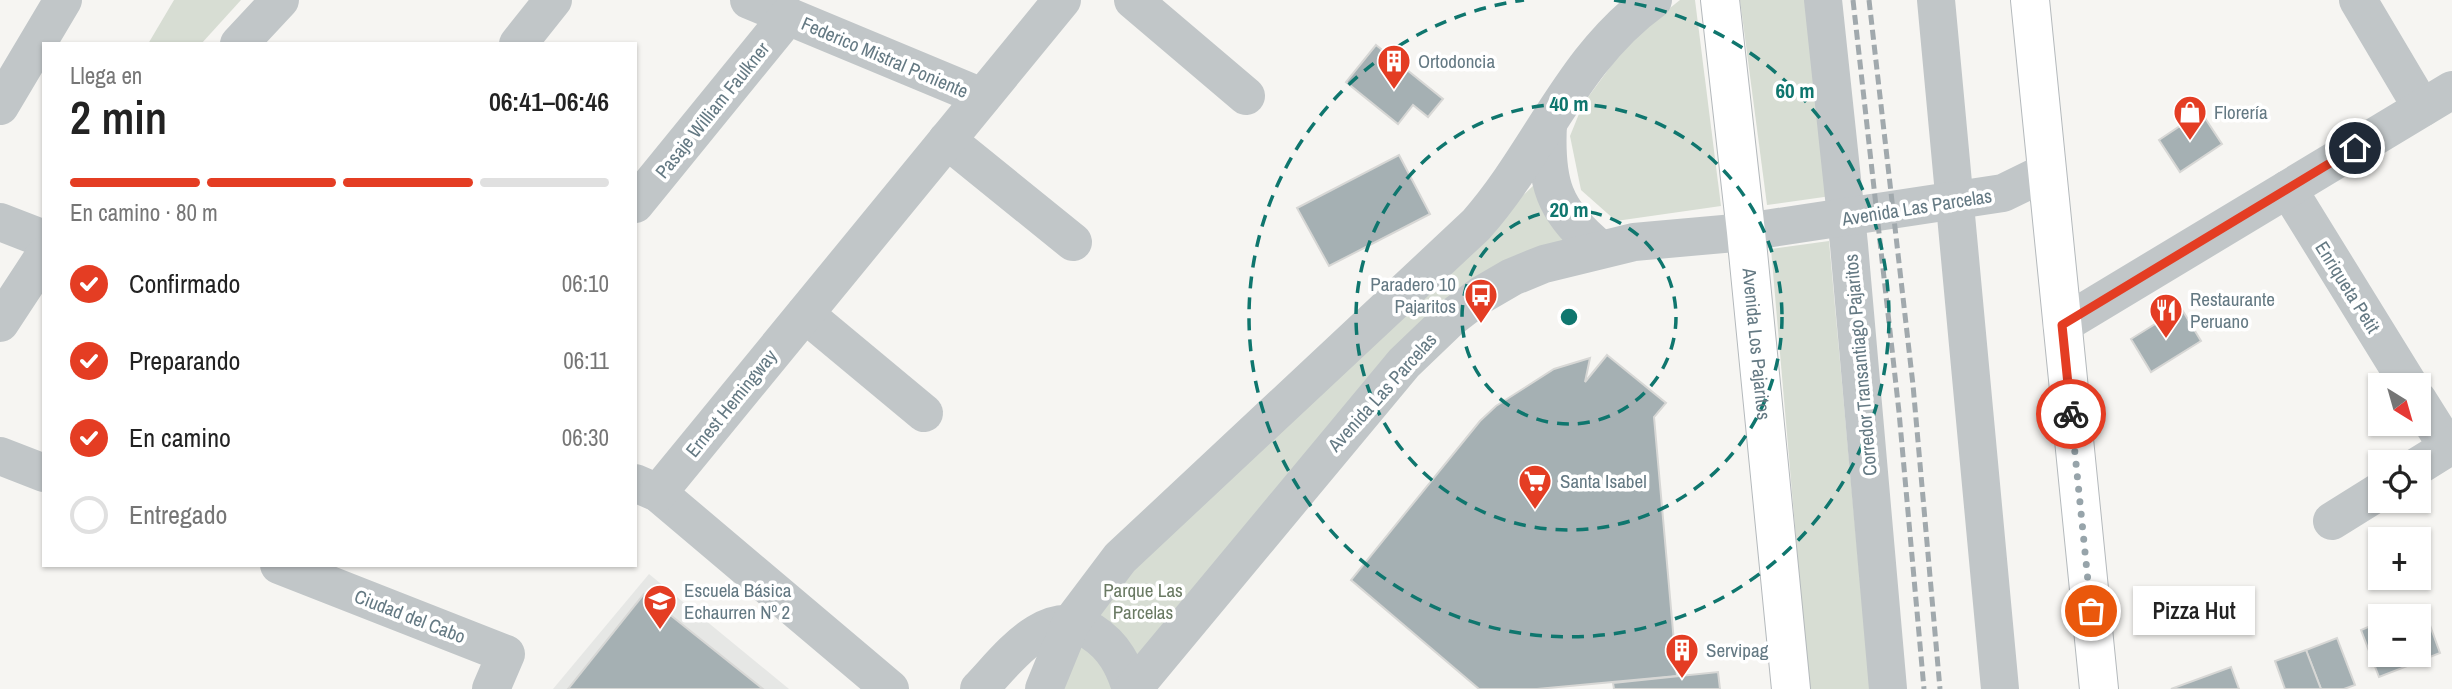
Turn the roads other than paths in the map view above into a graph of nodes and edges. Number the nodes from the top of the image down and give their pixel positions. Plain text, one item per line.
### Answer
1 (63, 0) edge
2 (281, 0) edge
3 (553, 0) edge
4 (749, 0) edge
5 (1062, 0) edge
6 (1133, 0) edge
7 (1653, 0) edge
8 (1720, 0) edge
9 (1823, 0) edge
10 (1936, 0) edge
11 (2030, 0) edge
12 (2358, 0) edge
13 (788, 16) junction
14 (1615, 18) edge
15 (241, 42) edge
16 (520, 42) edge
17 (1246, 96) dead end
18 (982, 97) junction
19 (2437, 99) edge
20 (0, 106) edge
21 (1548, 121) junction
22 (947, 140) junction
23 (2046, 172) junction
24 (2288, 189) junction
25 (1954, 201) junction
26 (637, 202) edge
27 (1846, 218) junction
28 (0, 222) edge
29 (1746, 232) junction
30 (42, 238) edge
31 (1073, 242) dead end
32 (1600, 249) junction
33 (42, 259) edge
34 (805, 314) junction
35 (0, 323) edge
36 (2062, 325) junction
37 (2402, 373) edge
38 (924, 413) dead end
39 (2431, 431) edge
40 (2440, 453) edge
41 (0, 456) edge
42 (42, 472) edge
43 (647, 488) edge
44 (2368, 498) edge
45 (2332, 521) dead end
46 (284, 567) edge
47 (1071, 623) junction
48 (491, 689) edge
49 (890, 689) edge
50 (979, 689) edge
51 (1044, 689) edge
52 (1132, 689) edge
53 (1791, 689) edge
54 (1888, 689) edge
55 (2000, 689) edge
56 (2099, 689) edge

1 - 20 street
2 - 15 street
3 - 16 street
4 - 13 street, Federico Mistral Poniente
5 - 18 street, Ernest Hemingway
6 - 17 street
7 - 14 street
8 - 29 main road, Avenida Los Pajaritos
9 - 27 street, Corredor Transantiago Pajaritos
10 - 25 street
11 - 23 main road
12 - 19 street
13 - 18 street, Federico Mistral Poniente
13 - 26 street, Pasaje William Faulkner
14 - 21 street
18 - 22 street, Ernest Hemingway
19 - 24 street
21 - 32 street
21 - 47 street
22 - 31 street
22 - 34 street, Ernest Hemingway
23 - 25 street, Avenida Las Parcelas
23 - 36 main road
24 - 36 street
24 - 37 street, Enriqueta Petit
25 - 27 street, Avenida Las Parcelas
25 - 55 street
27 - 29 street, Avenida Las Parcelas
27 - 54 street, Corredor Transantiago Pajaritos
28 - 30 street
29 - 32 street, Avenida Las Parcelas
29 - 53 main road, Avenida Los Pajaritos
32 - 52 street, Avenida Las Parcelas
33 - 35 street
34 - 38 street
34 - 43 street, Ernest Hemingway
36 - 56 main road
39 - 40 street
41 - 42 street
43 - 49 street
44 - 45 street
46 - 48 street, Ciudad del Cabo
47 - 50 street
47 - 51 street
47 - 52 street

